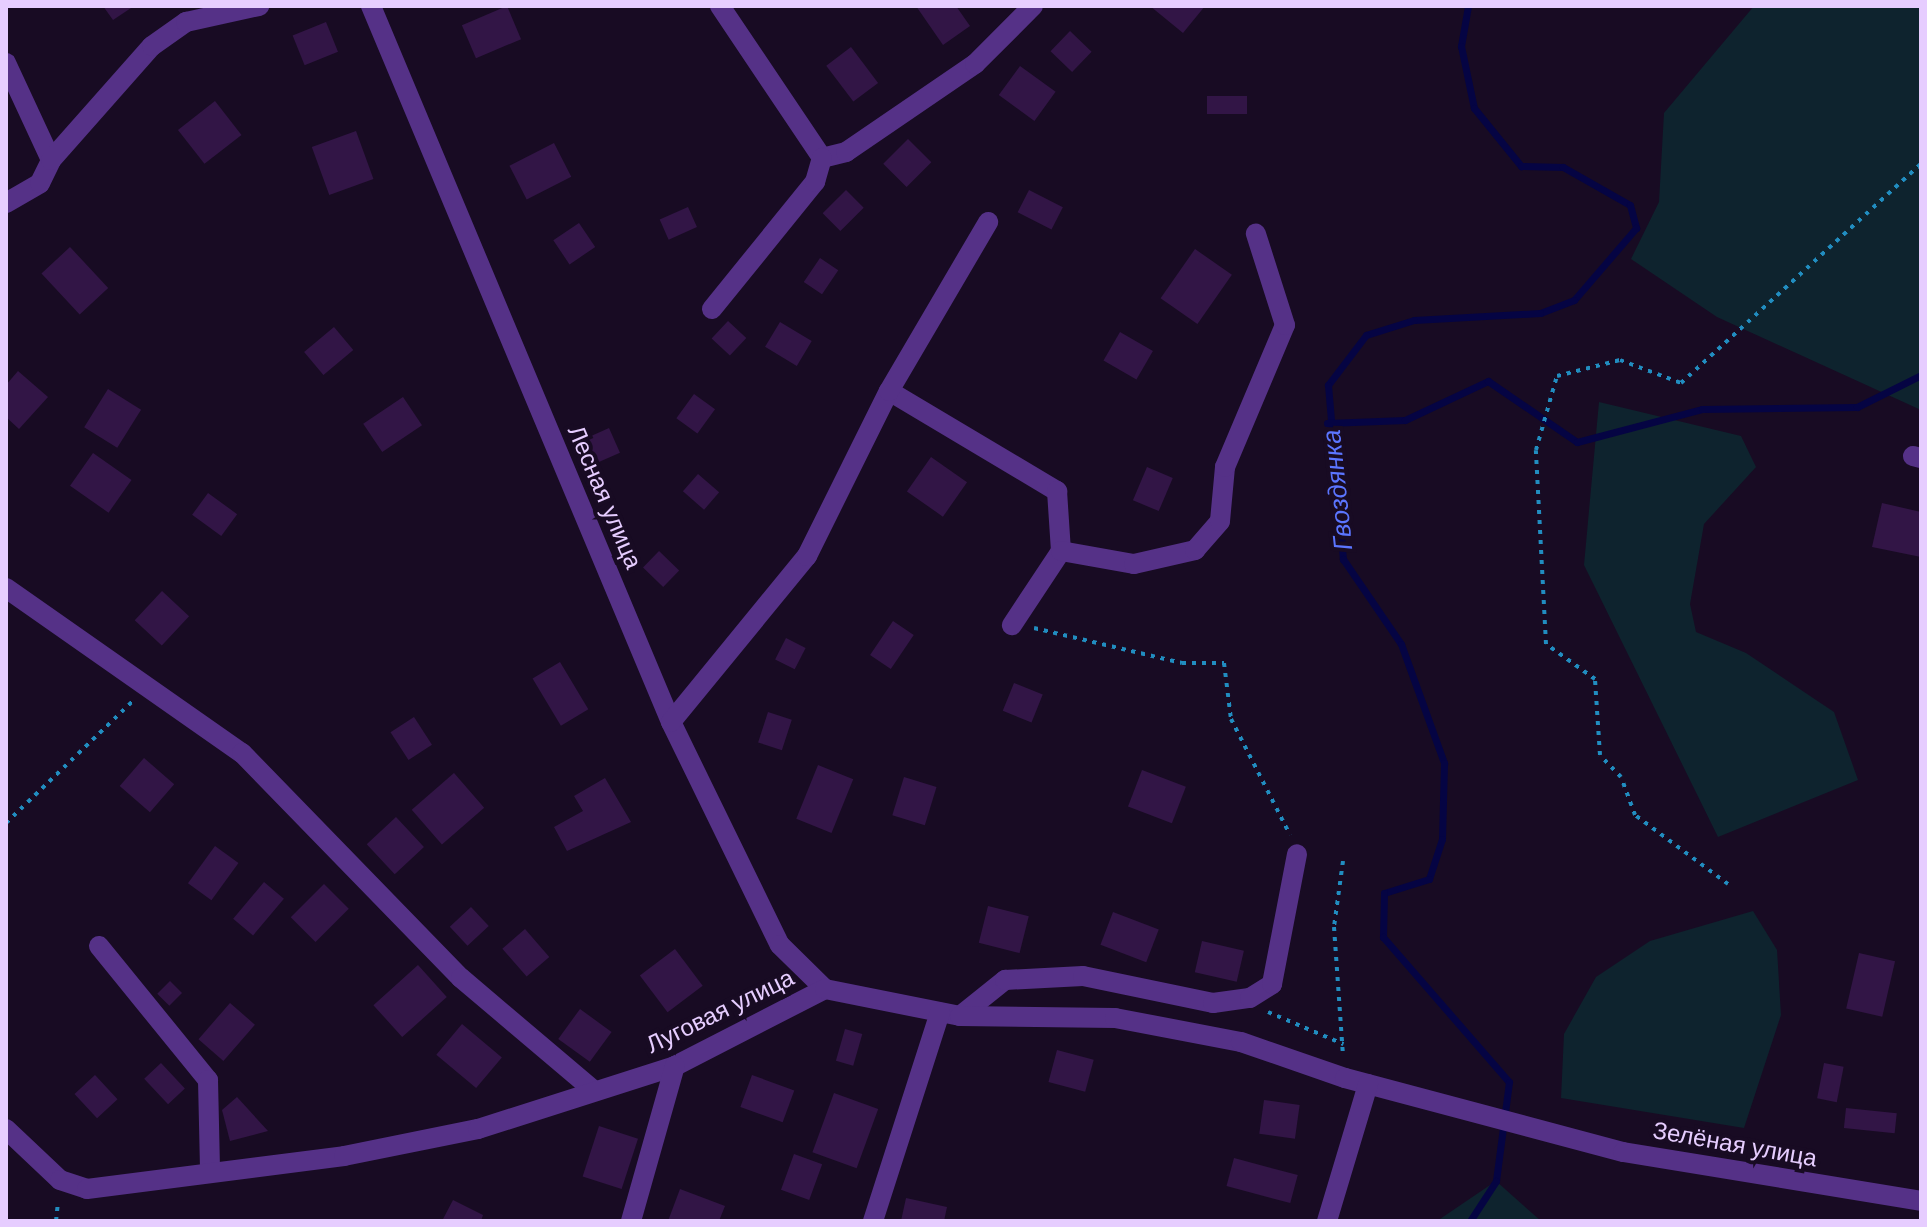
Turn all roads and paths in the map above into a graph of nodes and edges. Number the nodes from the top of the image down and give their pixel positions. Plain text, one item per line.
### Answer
1 (259, 6) edge
2 (371, 6) edge
3 (720, 6) edge
4 (1033, 6) edge
5 (6, 63) edge
6 (822, 158) junction
7 (51, 160) junction
8 (1921, 164) edge
9 (6, 203) edge
10 (988, 222) dead end
11 (1256, 234) dead end
12 (712, 309) dead end
13 (889, 391) junction
14 (1061, 551) junction
15 (6, 588) edge
16 (1012, 625) joint
17 (147, 687) junction
18 (671, 722) junction
19 (6, 823) edge
20 (1297, 854) joint
21 (1343, 861) dead end
22 (1728, 884) dead end
23 (99, 946) dead end
24 (825, 989) junction
25 (1250, 998) junction
26 (950, 1014) junction
27 (1343, 1044) junction
28 (675, 1066) junction
29 (1345, 1078) junction
30 (1368, 1084) junction
31 (592, 1089) junction
32 (1465, 1110) joint
33 (6, 1129) edge
34 (210, 1170) junction
35 (1921, 1201) edge
36 (631, 1221) edge
37 (873, 1221) edge
38 (1327, 1221) edge

1 - 7 street
2 - 18 street, Лесная улица
3 - 6 street
4 - 6 street
5 - 7 street
6 - 12 street
7 - 9 street
8 - 22 path
10 - 13 street
11 - 14 street
13 - 14 street
13 - 18 street
14 - 16 street
15 - 17 street
16 - 20 path
17 - 19 path
17 - 31 street
18 - 24 street, Лесная улица
20 - 25 street
21 - 27 path
23 - 34 street
24 - 26 street, Луговая улица
24 - 28 street, Луговая улица
25 - 26 street
25 - 27 path
26 - 29 street, Луговая улица
26 - 37 street
27 - 29 path
28 - 31 street, Луговая улица
28 - 36 street
29 - 30 street, Луговая улица
30 - 32 street, Луговая улица
30 - 38 street
31 - 34 street, Луговая улица
32 - 35 street, Зелёная улица
33 - 34 street, Луговая улица

